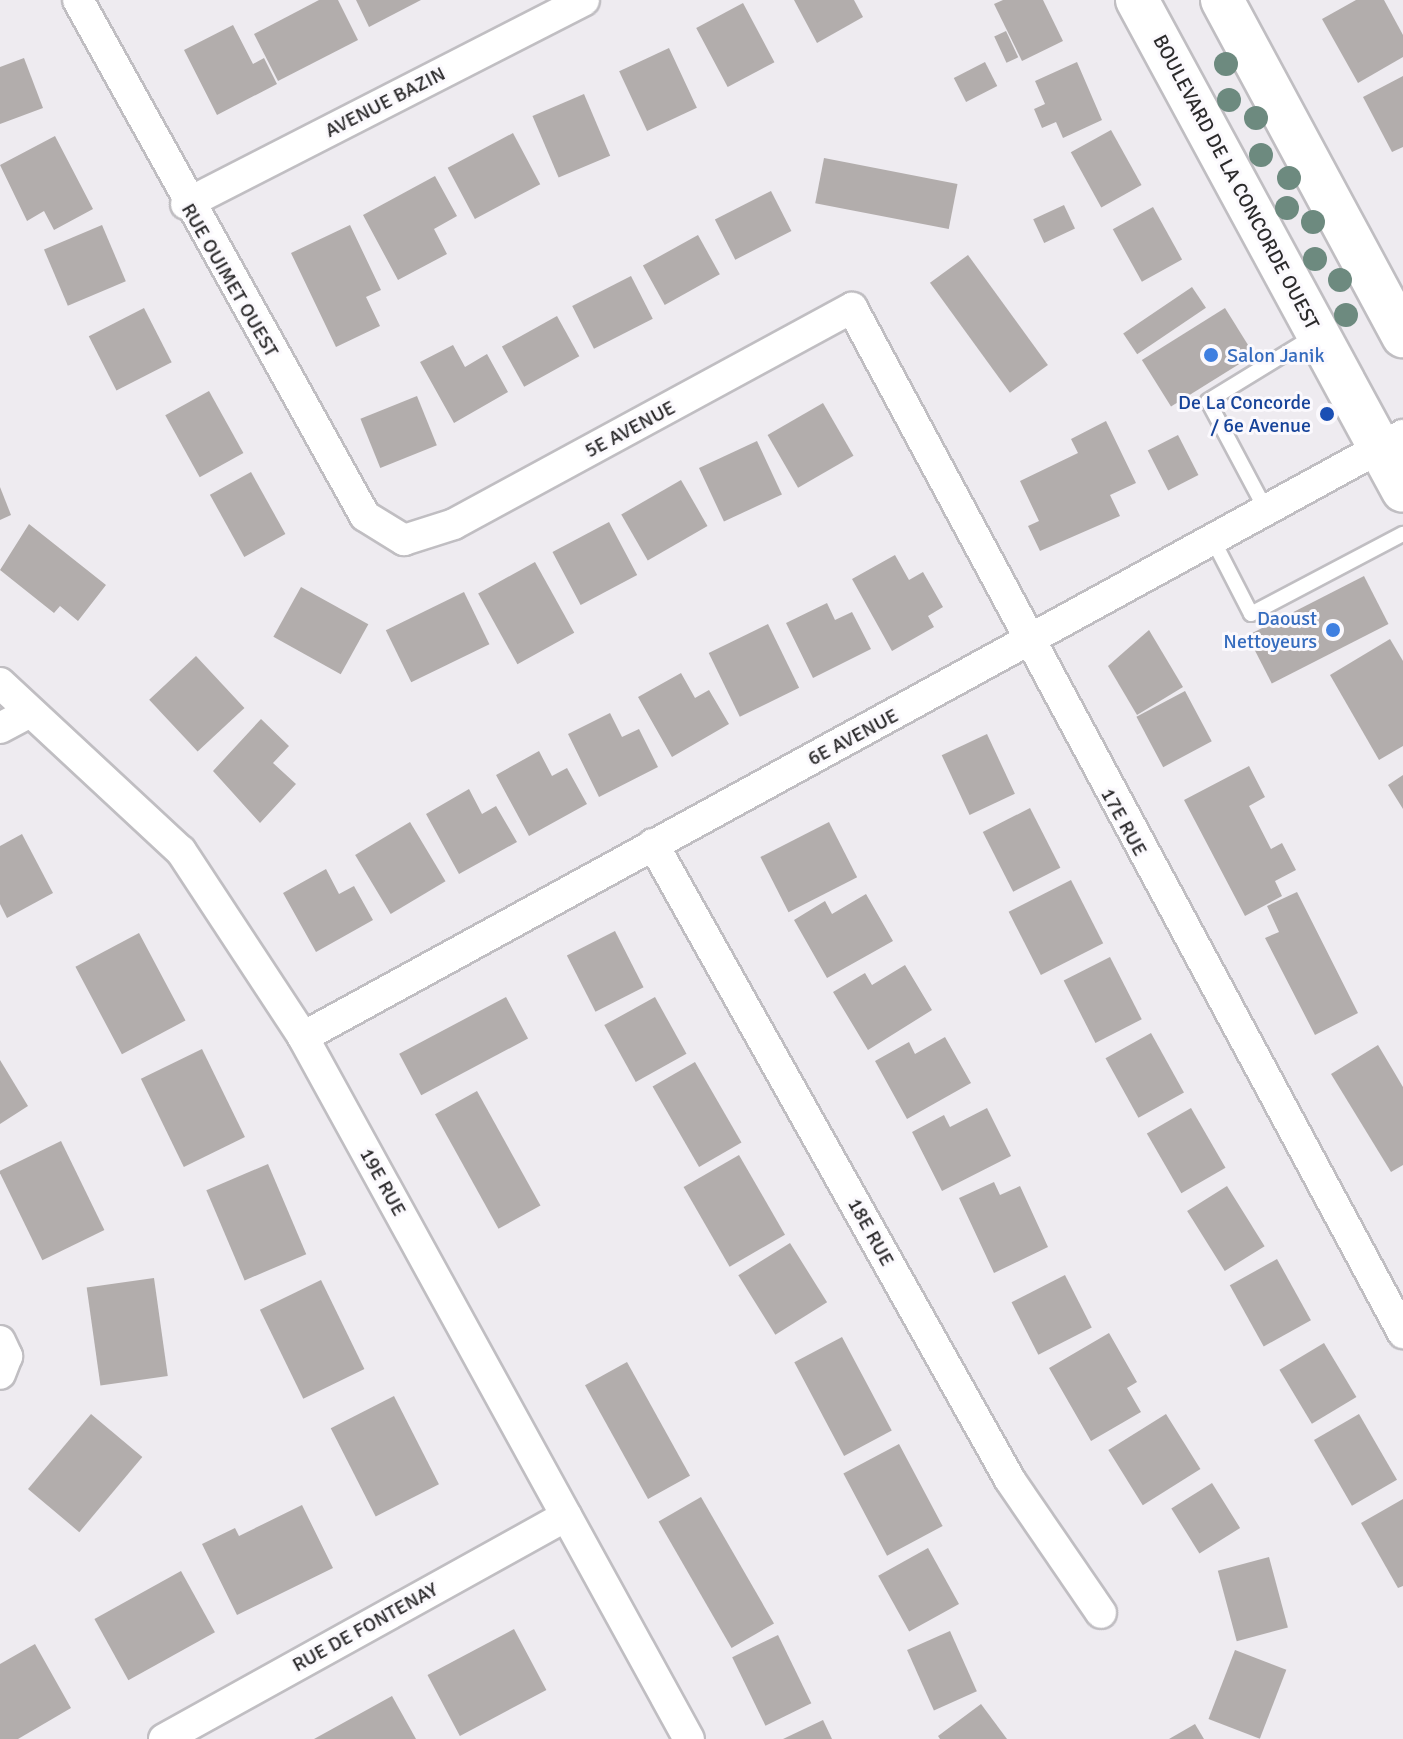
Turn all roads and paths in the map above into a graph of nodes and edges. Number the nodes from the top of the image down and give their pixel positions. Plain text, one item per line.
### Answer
1 (78, 0) edge
2 (584, 0) edge
3 (1137, 0) edge
4 (1222, 0) edge
5 (186, 204) junction
6 (852, 308) joint
7 (1318, 334) junction
8 (1403, 336) edge
9 (1391, 442) edge
10 (1403, 491) edge
11 (1266, 510) junction
12 (1403, 534) edge
13 (404, 540) joint
14 (1213, 540) junction
15 (1026, 644) junction
16 (0, 683) edge
17 (28, 713) junction
18 (0, 728) edge
19 (653, 844) junction
20 (303, 1037) junction
21 (1403, 1333) edge
22 (0, 1341) edge
23 (0, 1374) edge
24 (566, 1516) junction
25 (1101, 1613) dead end
26 (164, 1739) edge
27 (689, 1739) edge

1 - 5 street, RUE OUIMET OUEST
2 - 5 street, AVENUE BAZIN
3 - 7 street, BOULEVARD DE LA CONCORDE OUEST
4 - 8 street
5 - 13 street, RUE OUIMET OUEST
6 - 13 street, 5E AVENUE
6 - 15 street, 17E RUE
7 - 9 street, BOULEVARD DE LA CONCORDE OUEST
7 - 11 lane
9 - 10 street, BOULEVARD DE LA CONCORDE OUEST
9 - 11 street, 6E AVENUE
11 - 14 street, 6E AVENUE
12 - 14 lane
14 - 15 street, 6E AVENUE
15 - 19 street, 6E AVENUE
15 - 21 street, 17E RUE
16 - 17 street, 19E RUE
17 - 18 street
17 - 20 street, 19E RUE
19 - 20 street, 6E AVENUE
19 - 25 street, 18E RUE
20 - 24 street, 19E RUE
22 - 23 street
24 - 26 street, RUE DE FONTENAY
24 - 27 street, 19E RUE

